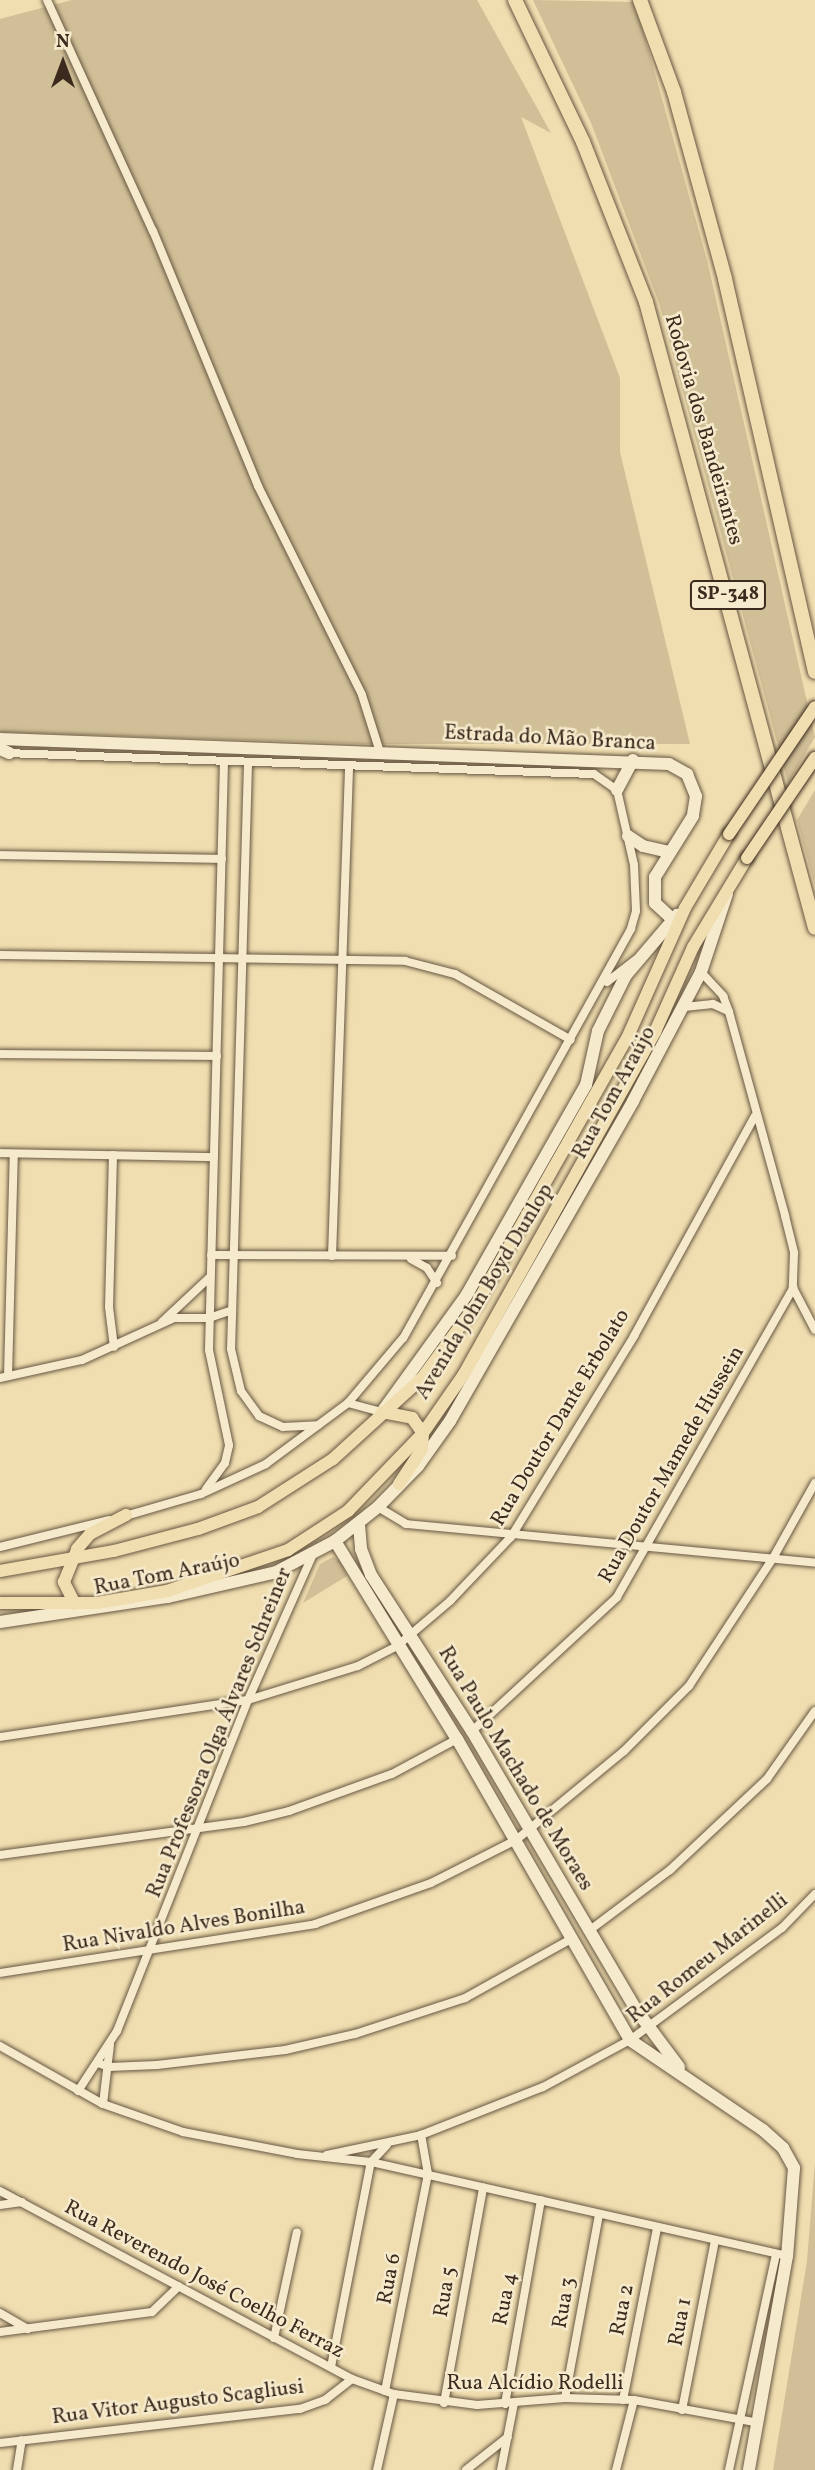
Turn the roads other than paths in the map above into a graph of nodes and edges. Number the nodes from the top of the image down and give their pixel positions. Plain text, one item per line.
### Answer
1 (47, 0) edge
2 (515, 0) edge
3 (640, 0) edge
4 (651, 0) edge
5 (674, 92) junction
6 (815, 673) edge
7 (815, 707) edge
8 (0, 738) edge
9 (3, 752) edge
10 (380, 752) junction
11 (815, 758) edge
12 (633, 760) junction
13 (224, 763) junction
14 (248, 764) junction
15 (349, 766) junction
16 (617, 790) junction
17 (628, 836) junction
18 (668, 852) junction
19 (0, 855) edge
20 (222, 859) junction
21 (729, 887) junction
22 (685, 908) junction
23 (672, 919) junction
24 (815, 928) edge
25 (0, 955) edge
26 (218, 959) junction
27 (242, 959) junction
28 (343, 960) junction
29 (635, 960) junction
30 (701, 972) junction
31 (602, 988) junction
32 (684, 1007) junction
33 (729, 1012) junction
34 (571, 1041) junction
35 (0, 1054) edge
36 (217, 1056) junction
37 (755, 1116) junction
38 (0, 1153) edge
39 (14, 1154) junction
40 (113, 1155) junction
41 (214, 1157) junction
42 (211, 1255) junction
43 (235, 1256) junction
44 (332, 1256) junction
45 (452, 1256) junction
46 (401, 1257) junction
47 (210, 1277) junction
48 (437, 1283) junction
49 (793, 1288) junction
50 (232, 1310) junction
51 (209, 1318) junction
52 (159, 1324) junction
53 (815, 1330) edge
54 (114, 1347) junction
55 (4, 1377) edge
56 (348, 1403) junction
57 (383, 1412) junction
58 (324, 1423) junction
59 (423, 1433) junction
60 (815, 1483) edge
61 (399, 1484) junction
62 (201, 1494) junction
63 (378, 1507) junction
64 (126, 1515) junction
65 (359, 1525) junction
66 (511, 1537) junction
67 (335, 1541) junction
68 (0, 1548) edge
69 (647, 1548) junction
70 (313, 1554) junction
71 (773, 1558) junction
72 (72, 1560) junction
73 (815, 1563) edge
74 (0, 1571) edge
75 (192, 1584) junction
76 (182, 1594) junction
77 (0, 1603) edge
78 (97, 1603) junction
79 (75, 1604) junction
80 (111, 1607) junction
81 (0, 1622) edge
82 (410, 1633) junction
83 (397, 1646) junction
84 (248, 1700) junction
85 (815, 1711) edge
86 (472, 1731) junction
87 (0, 1737) edge
88 (457, 1739) junction
89 (202, 1825) junction
90 (530, 1830) junction
91 (516, 1840) junction
92 (0, 1855) edge
93 (815, 1894) edge
94 (590, 1930) junction
95 (571, 1939) junction
96 (149, 1951) junction
97 (0, 1973) edge
98 (650, 2030) junction
99 (630, 2040) junction
100 (110, 2041) junction
101 (0, 2046) edge
102 (98, 2063) junction
103 (109, 2067) junction
104 (688, 2077) junction
105 (78, 2091) junction
106 (103, 2104) junction
107 (421, 2136) junction
108 (387, 2145) junction
109 (317, 2156) junction
110 (371, 2162) junction
111 (428, 2174) junction
112 (483, 2188) junction
113 (0, 2191) edge
114 (541, 2200) junction
115 (22, 2202) junction
116 (0, 2205) edge
117 (599, 2214) junction
118 (657, 2228) junction
119 (297, 2232) dead end
120 (715, 2241) junction
121 (782, 2255) junction
122 (179, 2286) junction
123 (0, 2313) edge
124 (28, 2329) junction
125 (0, 2332) edge
126 (274, 2338) junction
127 (331, 2367) junction
128 (352, 2379) junction
129 (390, 2393) junction
130 (565, 2398) junction
131 (623, 2400) junction
132 (634, 2400) junction
133 (444, 2403) junction
134 (510, 2403) junction
135 (682, 2410) junction
136 (743, 2418) junction
137 (759, 2423) junction
138 (508, 2437) junction
139 (22, 2440) junction
140 (0, 2443) edge
141 (17, 2470) edge
142 (377, 2470) edge
143 (466, 2470) edge
144 (501, 2470) edge
145 (616, 2470) edge
146 (729, 2470) edge
147 (749, 2470) edge

1 - 10 street
2 - 24 highway, Rodovia dos Bandeirantes / SP-348
3 - 5 highway, SP-348
4 - 5 highway
5 - 6 highway, SP-348
7 - 22 main road, Avenida John Boyd Dunlop, bridge
8 - 10 street, Estrada do Mão Branca
9 - 13 street
10 - 12 street, Estrada do Mão Branca
11 - 21 main road, Avenida John Boyd Dunlop, bridge
12 - 16 street
12 - 18 street, Estrada do Mão Branca
13 - 14 street
13 - 20 street
14 - 15 street
14 - 27 street
15 - 16 street
15 - 28 street
16 - 17 street
17 - 18 street
17 - 31 street
18 - 23 street, Estrada do Mão Branca
19 - 20 street
20 - 26 street
21 - 30 street, Rua Tom Araújo
21 - 59 main road, Avenida John Boyd Dunlop
22 - 23 street
22 - 57 main road, Avenida John Boyd Dunlop
23 - 29 street
25 - 26 street
26 - 27 street
26 - 36 street
27 - 28 street
27 - 43 street
28 - 34 street
28 - 44 street
29 - 31 street
29 - 57 street
30 - 32 street, Rua Tom Araújo
30 - 33 street
31 - 34 street
32 - 33 street
32 - 61 street, Rua Tom Araújo
33 - 37 street
34 - 45 street
35 - 36 street
36 - 41 street
37 - 49 street
37 - 66 street, Rua Doutor Dante Erbolato
38 - 39 street
39 - 40 street
39 - 55 street
40 - 41 street
40 - 54 street
41 - 42 street
42 - 43 street
42 - 47 street
43 - 44 street
43 - 50 street
44 - 46 street
45 - 46 street
45 - 48 street
46 - 48 street
47 - 51 street
47 - 52 street
48 - 56 street
49 - 53 street
49 - 69 street, Rua Doutor Mamede Hussein
50 - 51 street
50 - 58 street
51 - 52 street
51 - 62 street
52 - 54 street
54 - 55 street
56 - 57 street
56 - 58 street
57 - 59 main road
57 - 72 main road, Avenida John Boyd Dunlop
58 - 62 street
59 - 61 main road
59 - 75 main road, Avenida John Boyd Dunlop
60 - 71 street, Rua Nivaldo Alves Bonilha
61 - 63 street
62 - 64 street
63 - 65 street
63 - 66 street
64 - 68 street
64 - 72 main road
65 - 67 street
65 - 82 street, Rua Paulo Machado de Moraes
66 - 69 street
66 - 82 street, Rua Doutor Dante Erbolato
67 - 70 street, Rua Tom Araújo
67 - 83 street, Rua Paulo Machado de Moraes
69 - 71 street
69 - 86 street, Rua Doutor Mamede Hussein
70 - 76 street, Rua Tom Araújo
70 - 84 street, Rua Professora Olga Álvares Schreiner
71 - 73 street
71 - 90 street, Rua Nivaldo Alves Bonilha
72 - 74 main road, Avenida John Boyd Dunlop
72 - 79 main road
75 - 76 main road
75 - 78 main road, Avenida John Boyd Dunlop
76 - 80 street, Rua Tom Araújo
77 - 79 main road, Avenida John Boyd Dunlop
78 - 79 main road, Avenida John Boyd Dunlop
78 - 80 main road
80 - 81 street, Rua Tom Araújo
82 - 83 street, Rua Doutor Dante Erbolato
82 - 86 street, Rua Paulo Machado de Moraes
83 - 84 street, Rua Doutor Dante Erbolato
83 - 88 street, Rua Paulo Machado de Moraes
84 - 87 street, Rua Doutor Dante Erbolato
84 - 89 street, Rua Professora Olga Álvares Schreiner
85 - 94 street
86 - 90 street, Rua Paulo Machado de Moraes
88 - 89 street
88 - 91 street, Rua Paulo Machado de Moraes
89 - 92 street
89 - 96 street, Rua Professora Olga Álvares Schreiner
90 - 91 street, Rua Nivaldo Alves Bonilha
90 - 94 street, Rua Paulo Machado de Moraes
91 - 95 street, Rua Paulo Machado de Moraes
91 - 96 street, Rua Nivaldo Alves Bonilha
93 - 98 street, Rua Romeu Marinelli
94 - 98 street, Rua Paulo Machado de Moraes
95 - 99 street, Rua Paulo Machado de Moraes
95 - 103 street
96 - 97 street, Rua Nivaldo Alves Bonilha
96 - 100 street, Rua Professora Olga Álvares Schreiner
98 - 99 street, Rua Romeu Marinelli
98 - 104 street, Rua Paulo Machado de Moraes
99 - 104 street
99 - 107 street, Rua Romeu Marinelli
100 - 102 street, Rua Professora Olga Álvares Schreiner
100 - 103 street, Rua Professora Olga Álvares Schreiner
101 - 105 street, Rua Romeu Marinelli
102 - 103 street
102 - 105 street, Rua Professora Olga Álvares Schreiner
103 - 106 street, Rua Professora Olga Álvares Schreiner
104 - 121 street
105 - 106 street, Rua Romeu Marinelli
106 - 109 street, Rua Romeu Marinelli
107 - 108 street, Rua Romeu Marinelli
107 - 111 street
108 - 109 street, Rua Romeu Marinelli
108 - 110 street
109 - 110 street, Rua Romeu Marinelli
110 - 111 street, Rua Romeu Marinelli
110 - 127 street
111 - 112 street, Rua Romeu Marinelli
111 - 129 street, Rua 6
112 - 114 street, Rua Romeu Marinelli
112 - 133 street, Rua 5
113 - 115 street, Rua Reverendo José Coelho Ferraz
114 - 117 street, Rua Romeu Marinelli
114 - 134 street, Rua 4
115 - 116 street
115 - 122 street, Rua Reverendo José Coelho Ferraz
117 - 118 street, Rua Romeu Marinelli
117 - 130 street, Rua 3
118 - 120 street, Rua Romeu Marinelli
118 - 131 street, Rua 2
119 - 126 street
120 - 121 street, Rua Romeu Marinelli
120 - 135 street, Rua 1
121 - 136 street
121 - 137 street
122 - 124 street
122 - 126 street, Rua Reverendo José Coelho Ferraz
123 - 124 street
124 - 125 street
126 - 127 street, Rua Reverendo José Coelho Ferraz
127 - 128 street, Rua Reverendo José Coelho Ferraz
128 - 129 street, Rua Reverendo José Coelho Ferraz
128 - 139 street, Rua Vitor Augusto Scagliusi
129 - 133 street, Rua Alcídio Rodelli
129 - 142 street, Rua 6
130 - 131 street, Rua Alcídio Rodelli
130 - 134 street, Rua Alcídio Rodelli
131 - 132 street, Rua Alcídio Rodelli
132 - 135 street, Rua Alcídio Rodelli
132 - 145 street
133 - 134 street, Rua Alcídio Rodelli
134 - 138 street, Rua 4
135 - 136 street, Rua Alcídio Rodelli
136 - 137 street, Rua Alcídio Rodelli
136 - 146 street
137 - 147 street
138 - 143 street
138 - 144 street, Rua 4
139 - 140 street, Rua Vitor Augusto Scagliusi
139 - 141 street

